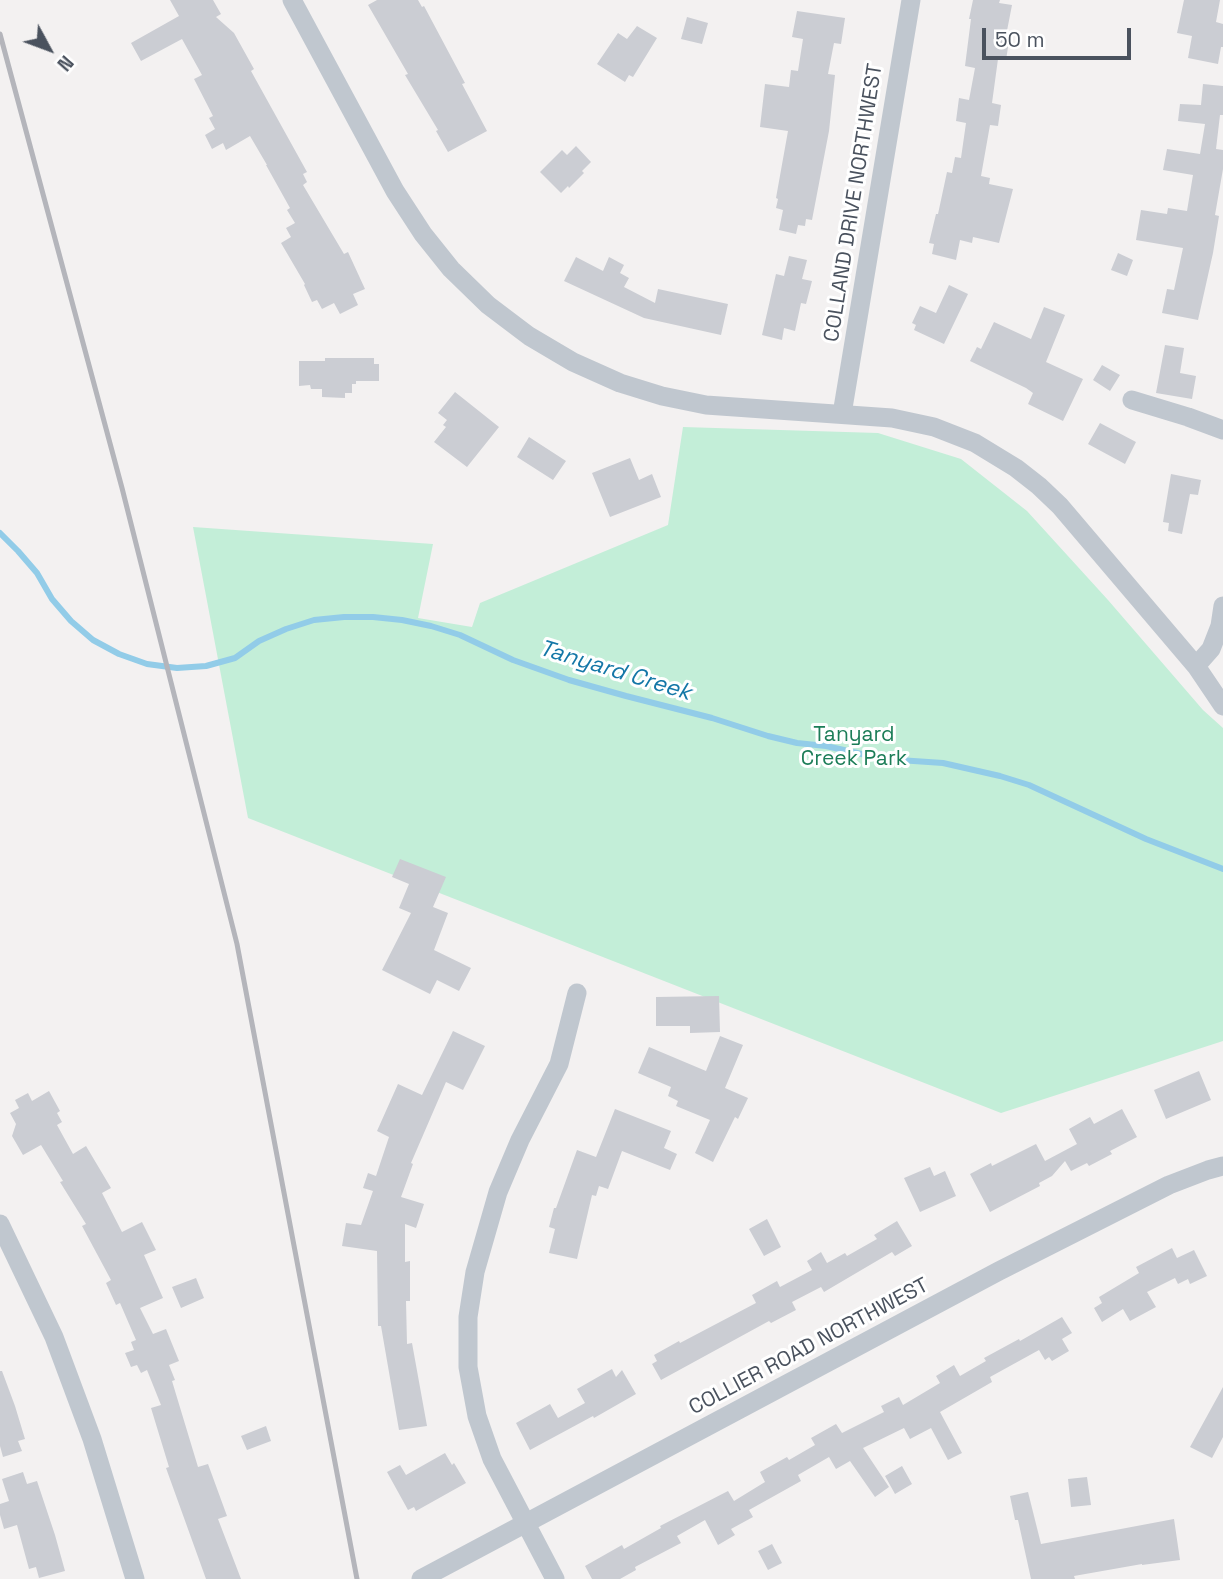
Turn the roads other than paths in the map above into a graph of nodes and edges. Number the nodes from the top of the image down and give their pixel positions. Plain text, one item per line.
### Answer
1 (292, 0) edge
2 (911, 0) edge
3 (1132, 400) dead end
4 (842, 414) junction
5 (1223, 430) edge
6 (1223, 606) edge
7 (1196, 666) junction
8 (1223, 706) edge
9 (577, 993) dead end
10 (1223, 1166) edge
11 (0, 1224) edge
12 (525, 1524) junction
13 (135, 1579) edge
14 (421, 1579) edge
15 (555, 1579) edge

1 - 4 street
2 - 4 street, COLLAND DRIVE NORTHWEST
3 - 5 street
4 - 7 street
6 - 7 street
7 - 8 street
9 - 12 street
10 - 12 street, COLLIER ROAD NORTHWEST
11 - 13 street
12 - 14 street, COLLIER ROAD NORTHWEST
12 - 15 street

